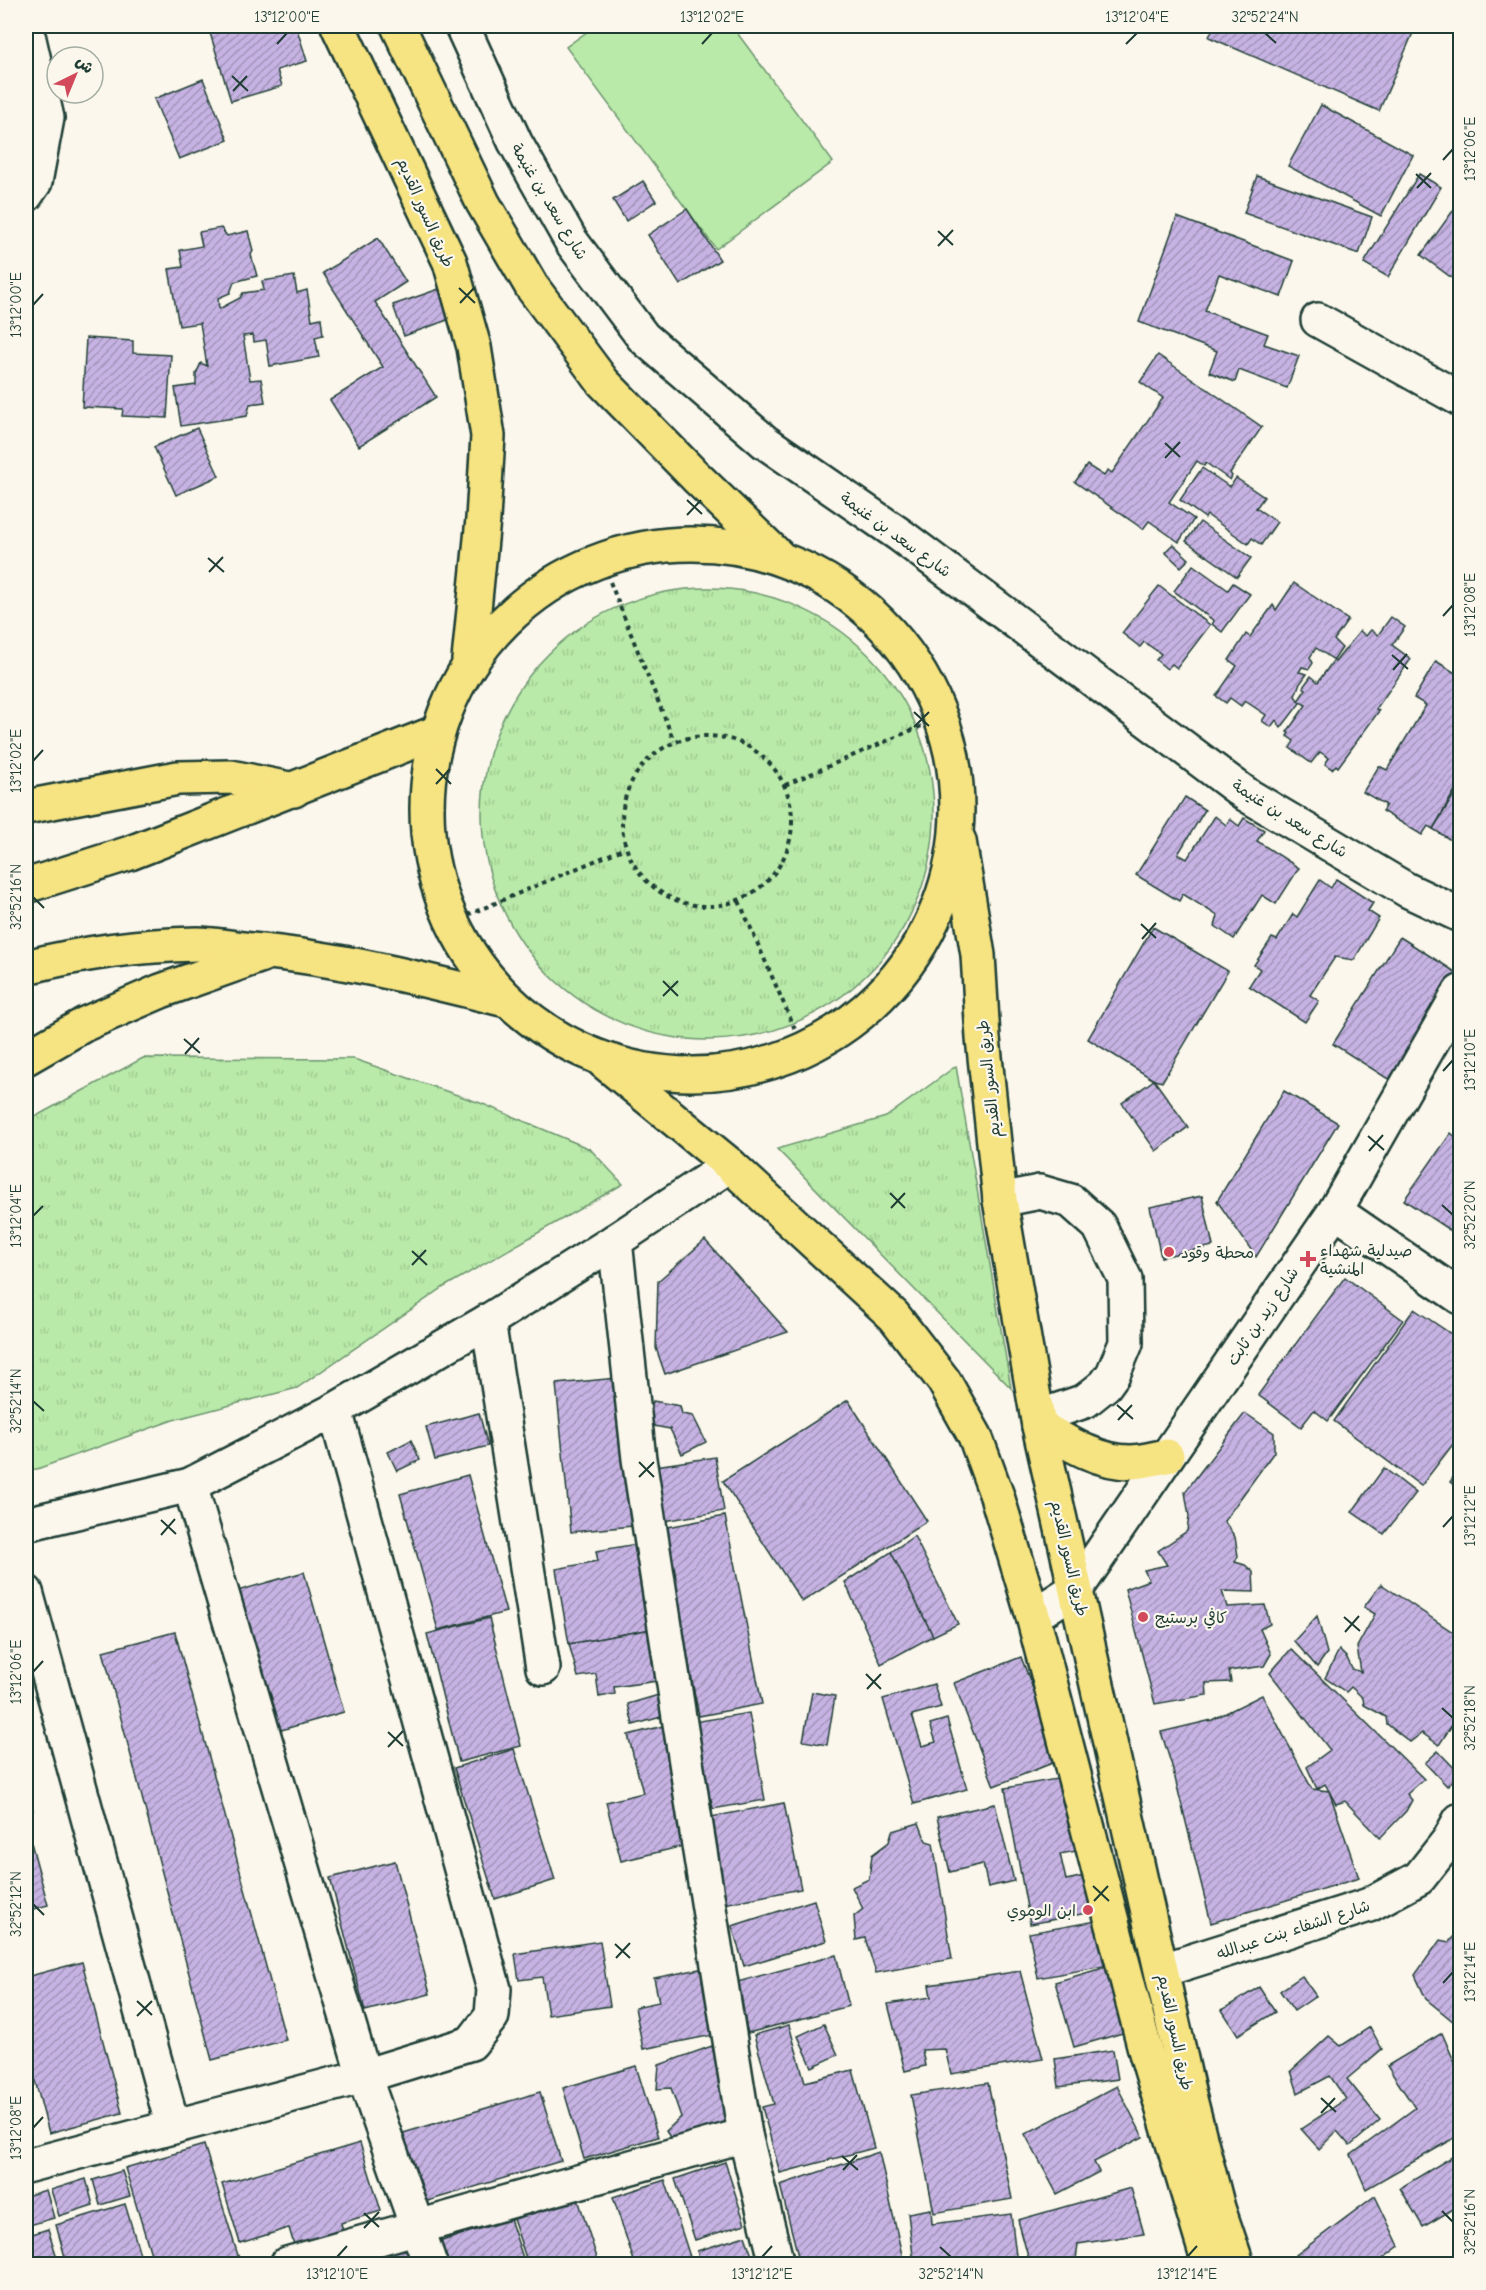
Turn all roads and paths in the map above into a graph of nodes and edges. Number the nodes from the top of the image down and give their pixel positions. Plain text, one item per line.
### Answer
1 (26, 26) edge
2 (338, 26) edge
3 (398, 26) edge
4 (462, 26) edge
5 (26, 195) edge
6 (1318, 320) dead end
7 (1461, 399) edge
8 (778, 556) junction
9 (600, 557) junction
10 (469, 660) junction
11 (940, 718) junction
12 (435, 734) junction
13 (674, 741) junction
14 (785, 785) junction
15 (294, 790) junction
16 (26, 807) edge
17 (959, 841) junction
18 (625, 848) junction
19 (26, 886) edge
20 (739, 901) junction
21 (1461, 915) edge
22 (451, 922) junction
23 (272, 952) junction
24 (26, 967) edge
25 (1461, 992) edge
26 (506, 1000) junction
27 (804, 1050) junction
28 (26, 1058) edge
29 (603, 1061) junction
30 (730, 1165) junction
31 (1000, 1200) junction
32 (1335, 1211) junction
33 (615, 1241) junction
34 (1461, 1297) edge
35 (488, 1321) junction
36 (335, 1410) junction
37 (1039, 1421) junction
38 (1167, 1456) junction
39 (190, 1485) junction
40 (26, 1524) edge
41 (1077, 1588) junction
42 (26, 1592) edge
43 (1033, 1616) junction
44 (543, 1668) dead end
45 (1461, 1820) edge
46 (1163, 1970) junction
47 (364, 2076) junction
48 (174, 2127) junction
49 (745, 2135) junction
50 (26, 2166) edge
51 (418, 2229) junction
52 (287, 2265) edge
53 (430, 2265) edge
54 (777, 2265) edge
55 (1209, 2265) edge
56 (1237, 2265) edge

1 - 5 street
2 - 10 main road, طريق السور القديم
3 - 8 main road
4 - 21 street, شارع سعد بن غنيمة
6 - 7 street
8 - 9 main road
8 - 11 main road, طريق السور القديم
9 - 10 main road
9 - 13 path
10 - 12 main road
11 - 14 path
11 - 17 main road, طريق السور القديم
12 - 15 main road
12 - 22 main road
13 - 14 path
13 - 18 path
14 - 20 path
15 - 16 main road
15 - 19 main road
17 - 27 main road
17 - 31 main road, طريق السور القديم
18 - 20 path
18 - 22 path
20 - 27 path
22 - 26 main road
23 - 24 main road
23 - 26 main road
23 - 28 main road
25 - 32 street, شارع زيد بن ثابت
26 - 29 main road
27 - 29 main road
29 - 30 main road, طريق السور القديم
30 - 33 street
30 - 43 main road, طريق السور القديم
31 - 37 main road, طريق السور القديم
31 - 37 street
32 - 34 street
32 - 38 street, شارع زيد بن ثابت
33 - 35 street
33 - 49 street
35 - 36 street
35 - 44 street
36 - 39 street
36 - 47 street
37 - 38 main road
37 - 41 main road, طريق السور القديم
38 - 41 street, شارع زيد بن ثابت
39 - 40 street
39 - 47 street
41 - 43 street, شارع زيد بن ثابت
41 - 46 main road, طريق السور القديم
42 - 48 street
43 - 55 main road, طريق السور القديم
45 - 46 street, شارع الشفاء بنت عبدالله
46 - 56 main road, طريق السور القديم
47 - 48 street
47 - 51 street
48 - 50 street
49 - 51 street
49 - 54 street
51 - 52 street
51 - 53 street

